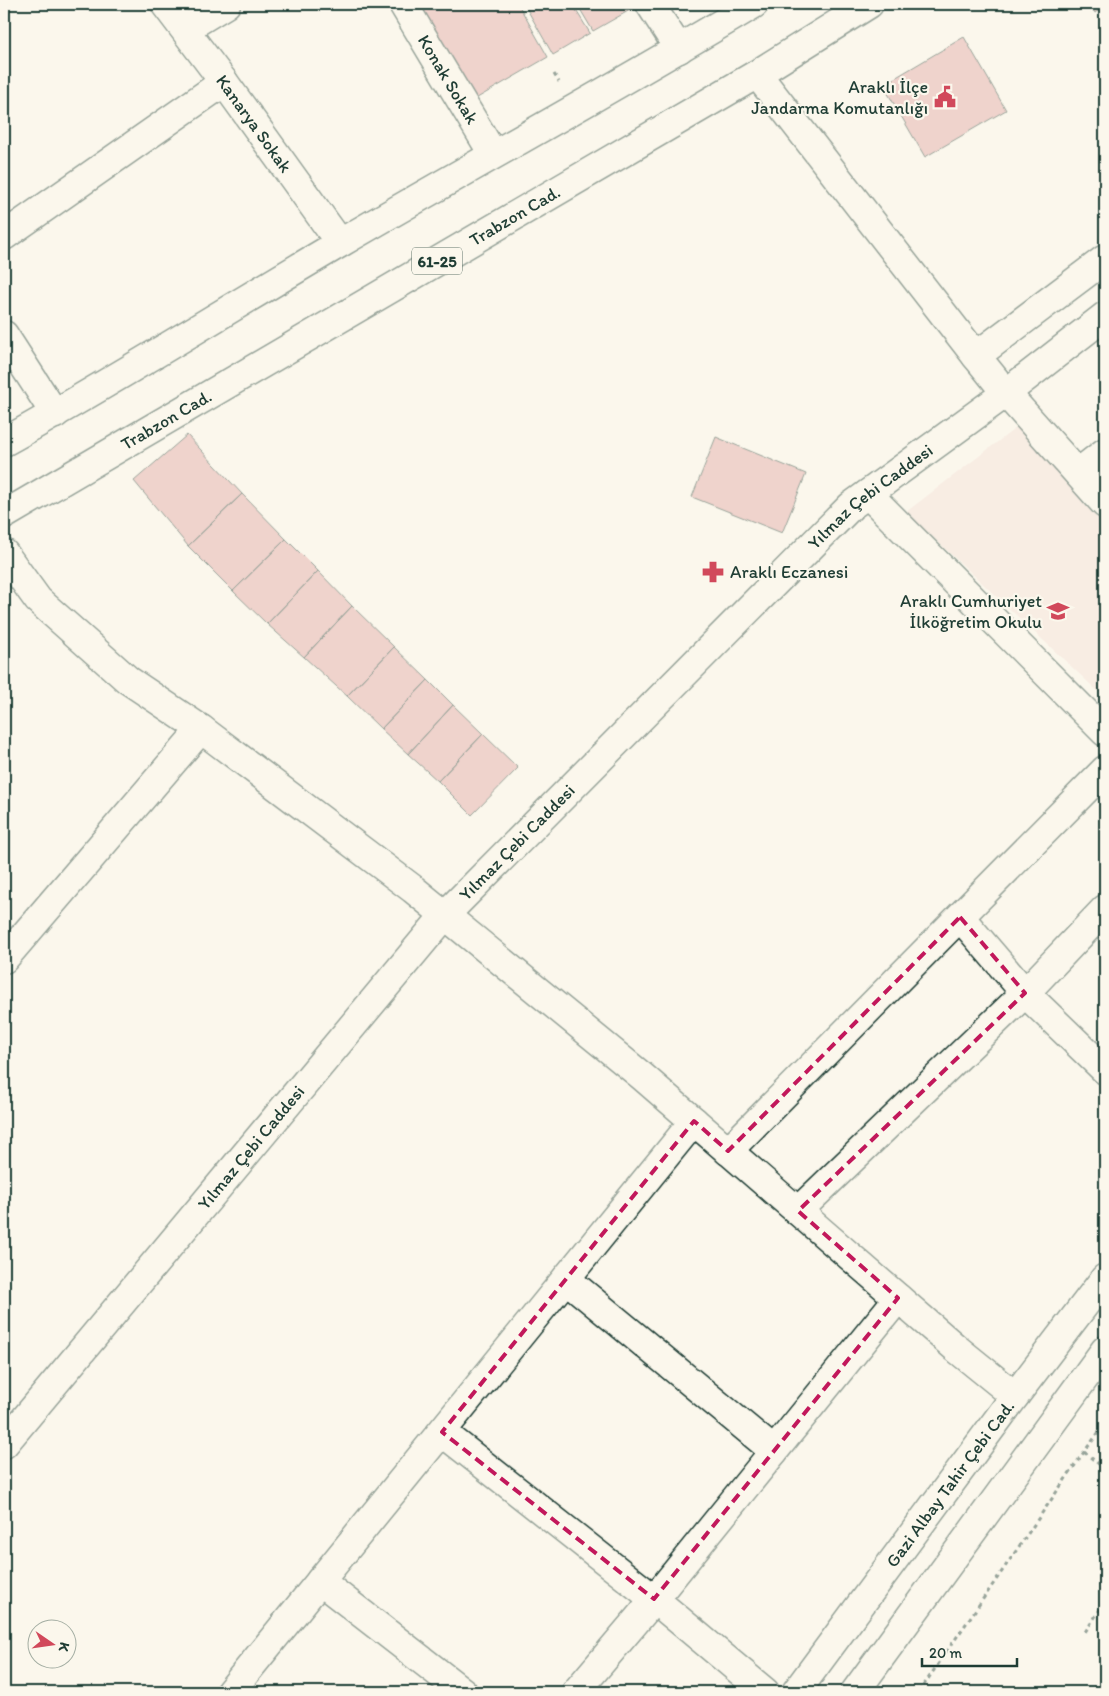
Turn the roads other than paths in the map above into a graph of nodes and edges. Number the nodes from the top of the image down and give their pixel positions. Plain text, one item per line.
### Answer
1 (165, 4) edge
2 (226, 4) edge
3 (403, 4) edge
4 (650, 4) edge
5 (754, 4) edge
6 (869, 4) edge
7 (185, 29) junction
8 (678, 49) junction
9 (757, 74) junction
10 (224, 82) junction
11 (493, 154) junction
12 (4, 236) edge
13 (340, 243) junction
14 (1105, 259) edge
15 (1105, 316) edge
16 (4, 335) edge
17 (976, 356) junction
18 (1006, 393) junction
19 (55, 414) junction
20 (4, 442) edge
21 (1105, 452) edge
22 (1078, 473) junction
23 (868, 494) junction
24 (1105, 504) edge
25 (4, 515) edge
26 (4, 553) edge
27 (201, 729) junction
28 (1105, 732) edge
29 (1105, 770) edge
30 (1105, 909) edge
31 (445, 915) junction
32 (960, 917) junction
33 (4, 959) edge
34 (1025, 993) junction
35 (1105, 1070) edge
36 (694, 1121) junction
37 (728, 1150) junction
38 (798, 1211) junction
39 (1105, 1278) edge
40 (566, 1279) junction
41 (898, 1298) junction
42 (1105, 1350) edge
43 (1014, 1396) junction
44 (442, 1432) junction
45 (4, 1444) edge
46 (774, 1451) junction
47 (320, 1581) junction
48 (654, 1599) junction
49 (230, 1692) edge
50 (463, 1692) edge
51 (576, 1692) edge
52 (765, 1692) edge
53 (796, 1692) edge
54 (855, 1692) edge

1 - 7 street, Kanarya Sokak
2 - 7 street
3 - 11 street, Konak Sokak
4 - 8 street
5 - 8 street
6 - 9 street, Trabzon Cad. / 61-25
7 - 10 street, Kanarya Sokak
8 - 11 street
9 - 17 street
9 - 25 street, Trabzon Cad. / 61-25
10 - 12 street
10 - 13 street, Kanarya Sokak
11 - 13 street
13 - 19 street
14 - 17 street
15 - 18 street, Yılmaz Çebi Caddesi
16 - 19 street
17 - 18 street
18 - 22 street
18 - 23 street, Yılmaz Çebi Caddesi
19 - 20 street
21 - 22 street
22 - 24 street
23 - 28 street
23 - 31 street, Yılmaz Çebi Caddesi
26 - 27 street
27 - 31 street
27 - 33 street
29 - 32 street
30 - 34 street
31 - 36 street
31 - 45 street, Yılmaz Çebi Caddesi
32 - 34 street
32 - 37 street
34 - 35 street
34 - 38 street
36 - 37 street
36 - 40 street
37 - 38 street
38 - 41 street
39 - 43 street, Gazi Albay Tahir Çebi Cad.
40 - 44 street
40 - 46 street
41 - 43 street
41 - 46 street
42 - 54 street
43 - 53 street, Gazi Albay Tahir Çebi Cad.
44 - 47 street
44 - 48 street
46 - 48 street
47 - 49 street
47 - 50 street
48 - 51 street
48 - 52 street

